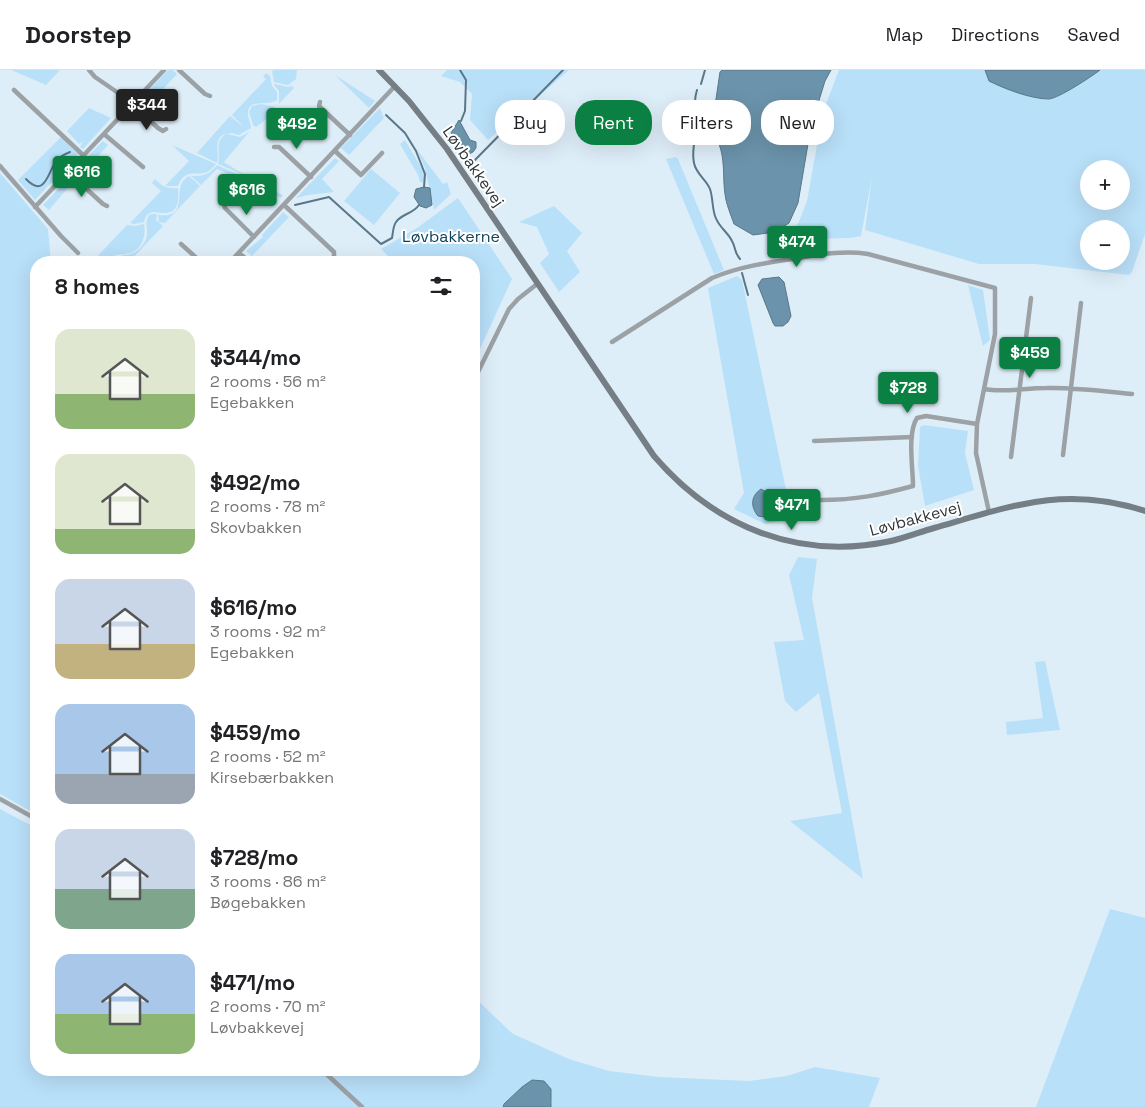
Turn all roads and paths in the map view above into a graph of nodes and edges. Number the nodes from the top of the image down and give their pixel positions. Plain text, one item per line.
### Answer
1 (88, 70) edge
2 (164, 70) edge
3 (179, 70) edge
4 (379, 70) edge
5 (395, 86) junction
6 (14, 90) dead end
7 (210, 96) dead end
8 (320, 102) dead end
9 (132, 103) junction
10 (166, 129) dead end
11 (104, 134) junction
12 (350, 136) junction
13 (274, 147) dead end
14 (335, 151) junction
15 (382, 153) dead end
16 (84, 155) junction
17 (0, 166) edge
18 (143, 167) dead end
19 (68, 172) junction
20 (311, 177) junction
21 (224, 204) dead end
22 (284, 205) junction
23 (35, 206) junction
24 (107, 206) dead end
25 (254, 237) junction
26 (181, 244) dead end
27 (78, 253) dead end
28 (239, 253) junction
29 (194, 256) edge
30 (236, 256) edge
31 (243, 256) edge
32 (334, 256) dead end
33 (537, 284) junction
34 (1031, 298) dead end
35 (1081, 303) dead end
36 (612, 342) dead end
37 (480, 368) edge
38 (984, 388) junction
39 (1071, 388) junction
40 (1019, 390) junction
41 (1132, 394) dead end
42 (977, 424) junction
43 (912, 437) junction
44 (814, 441) dead end
45 (1064, 455) dead end
46 (1011, 457) dead end
47 (821, 500) dead end
48 (1145, 510) edge
49 (989, 512) junction
50 (0, 799) edge
51 (30, 816) edge
52 (328, 1076) edge
53 (362, 1107) edge

1 - 9 street
2 - 9 street
3 - 7 street
4 - 5 street, Løvbakkevej
5 - 12 street
5 - 33 street, Løvbakkevej
6 - 16 street
8 - 12 street
9 - 10 street
9 - 11 street
11 - 16 street
11 - 18 street
12 - 14 street
13 - 20 street
14 - 15 street
14 - 20 street
16 - 19 street
17 - 23 street
19 - 23 street
19 - 24 street
20 - 22 street
21 - 25 street
22 - 25 street
22 - 32 street
23 - 27 street
25 - 28 street
26 - 29 street
28 - 30 street
28 - 31 street
33 - 37 street
33 - 49 street, Løvbakkevej
34 - 40 street
35 - 39 street
36 - 38 street
38 - 40 street
38 - 42 street
39 - 40 street
39 - 41 street
39 - 45 street
40 - 46 street
42 - 43 street
42 - 49 street
43 - 44 street
43 - 47 street
48 - 49 street, Løvbakkevej
50 - 51 street
52 - 53 street

